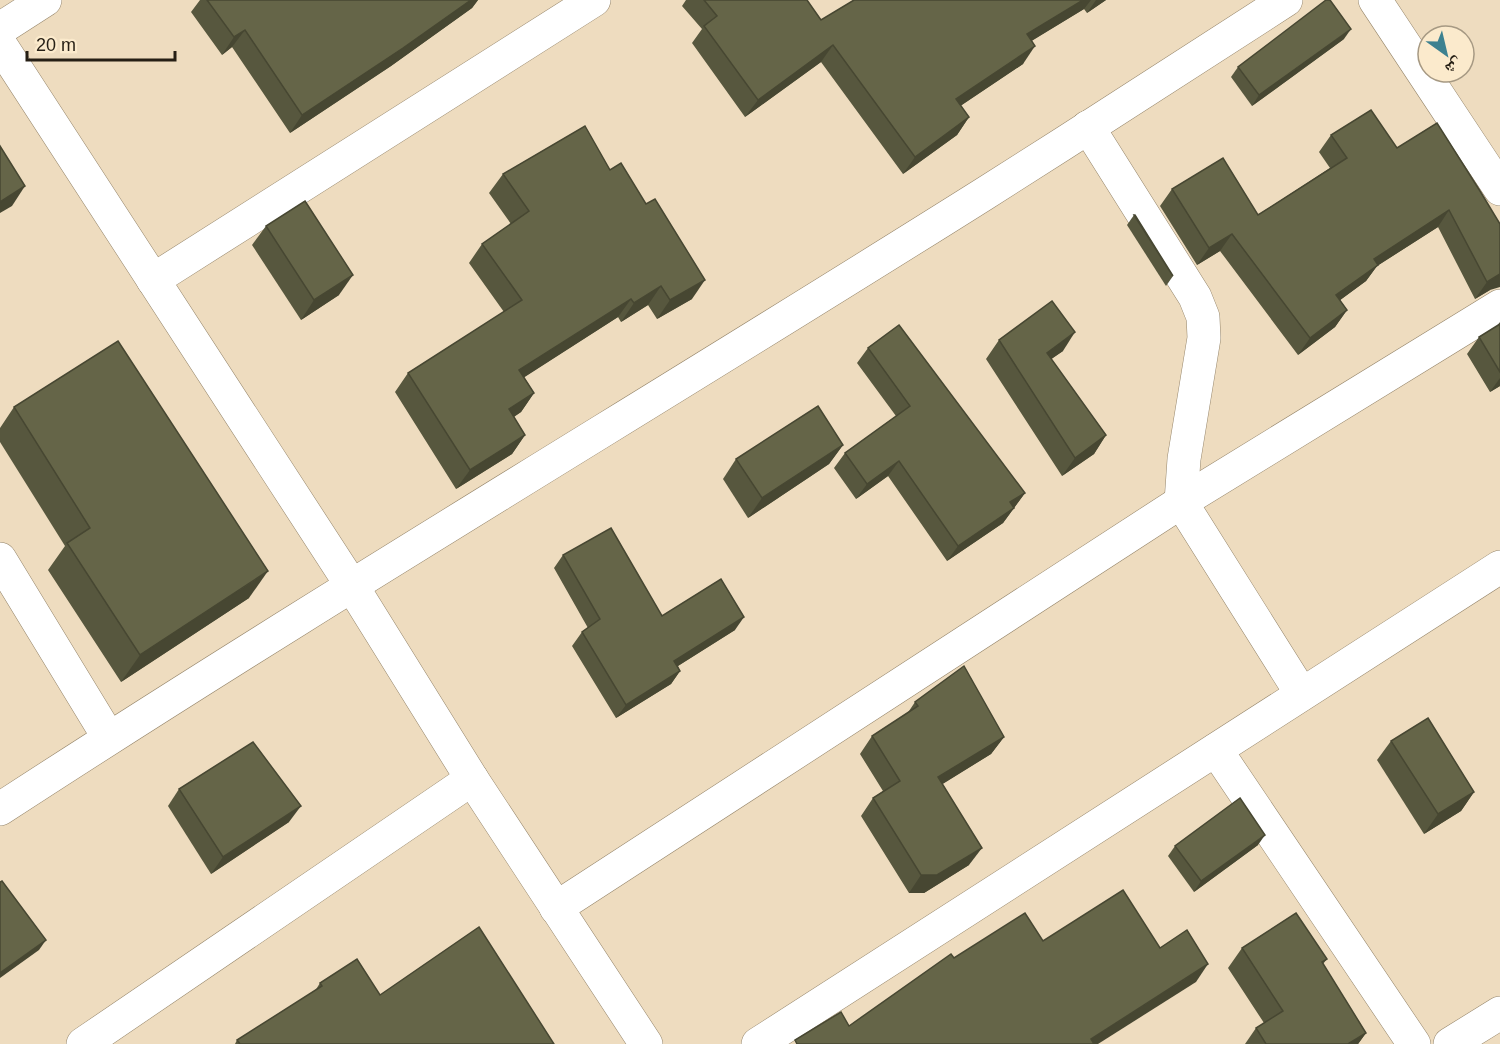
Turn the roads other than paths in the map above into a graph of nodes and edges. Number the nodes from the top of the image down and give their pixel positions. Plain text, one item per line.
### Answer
1 (45, 0) edge
2 (594, 0) edge
3 (1286, 0) edge
4 (1375, 0) edge
5 (0, 29) edge
6 (0, 44) edge
7 (1088, 127) junction
8 (1500, 189) edge
9 (153, 280) junction
10 (1500, 306) edge
11 (1181, 502) junction
12 (0, 559) edge
13 (1500, 567) edge
14 (352, 586) junction
15 (1301, 693) junction
16 (109, 738) junction
17 (1215, 750) junction
18 (472, 779) junction
19 (0, 809) edge
20 (556, 908) junction
21 (1500, 1013) edge
22 (83, 1044) edge
23 (646, 1044) edge
24 (758, 1044) edge
25 (1414, 1044) edge
26 (1450, 1044) edge

1 - 5 street
2 - 9 street
3 - 7 street
4 - 8 street
6 - 9 street
7 - 11 street
7 - 14 street
9 - 14 street
10 - 11 street
11 - 15 street
11 - 20 street
12 - 16 street
13 - 15 street
14 - 16 street
14 - 18 street
15 - 17 street
16 - 19 street
17 - 24 street
17 - 25 street
18 - 20 street
18 - 22 street
20 - 23 street
21 - 26 street

